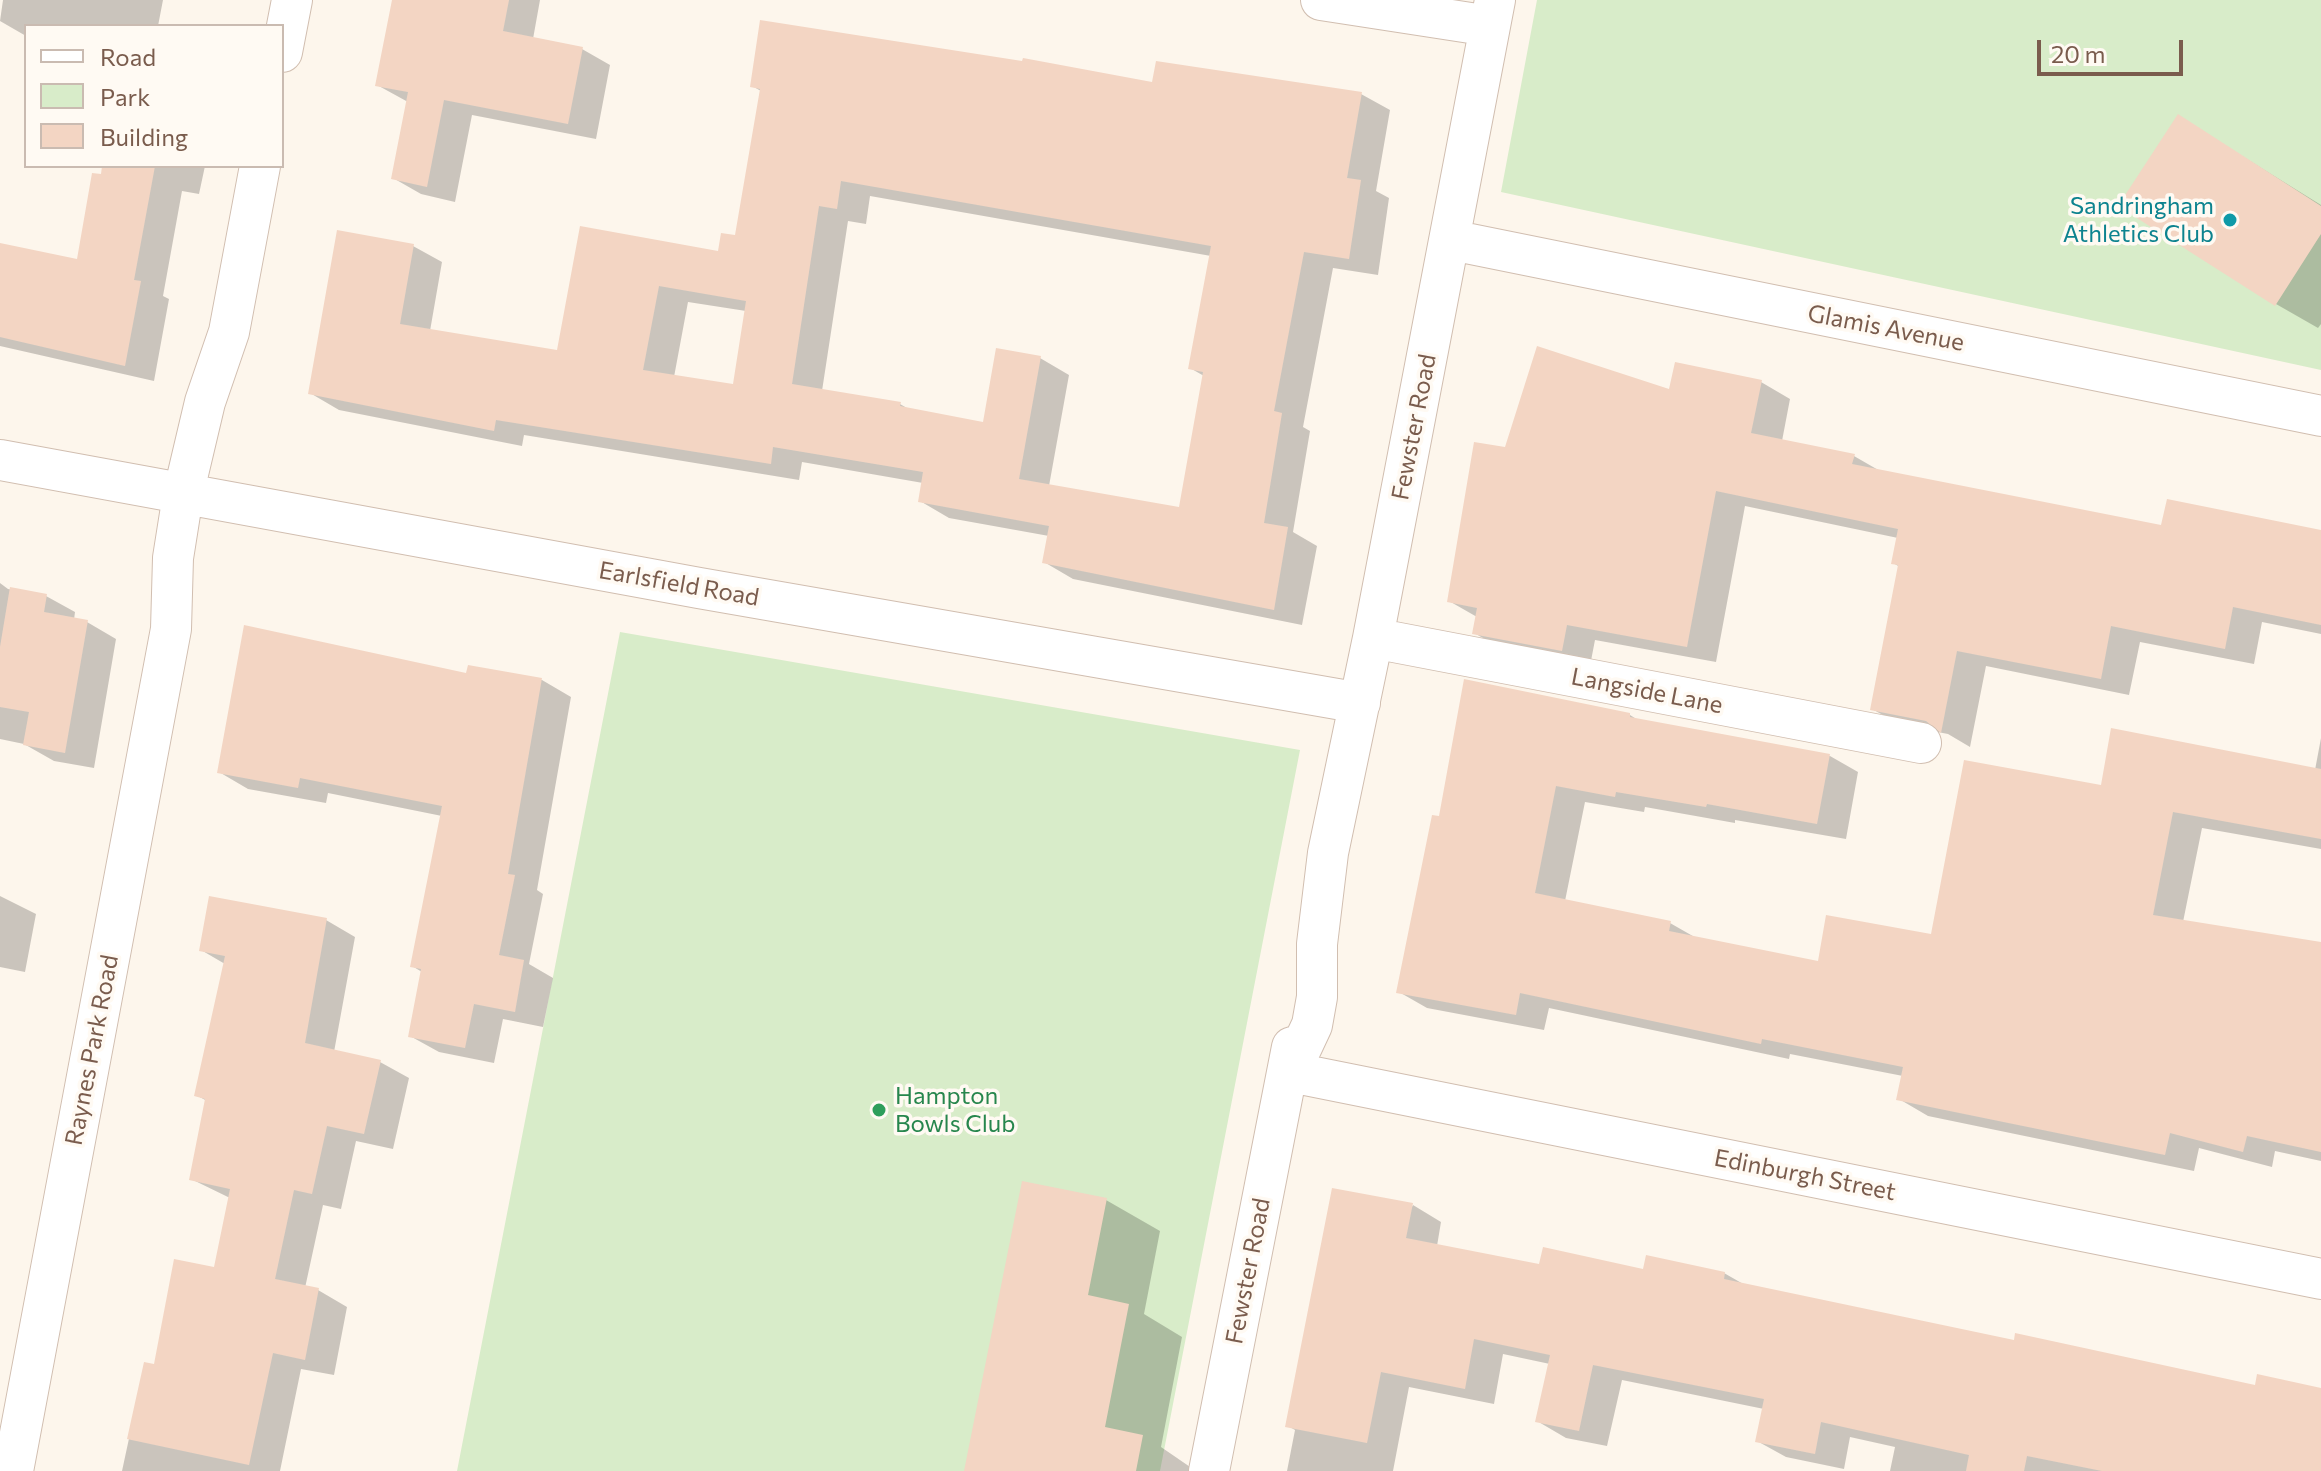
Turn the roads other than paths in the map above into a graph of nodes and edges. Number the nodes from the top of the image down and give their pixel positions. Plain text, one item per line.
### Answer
1 (292, 0) edge
2 (1321, 0) edge
3 (1492, 13) edge
4 (284, 42) edge
5 (260, 168) edge
6 (1451, 240) junction
7 (2321, 416) edge
8 (0, 460) edge
9 (197, 497) junction
10 (1373, 638) junction
11 (1360, 703) junction
12 (1921, 743) dead end
13 (1290, 1072) junction
14 (2321, 1279) edge
15 (13, 1471) edge
16 (1209, 1471) edge

1 - 4 street
2 - 3 street
3 - 6 street, Fewster Road
5 - 9 street, Raynes Park Road
6 - 7 street, Glamis Avenue
6 - 10 street, Fewster Road
8 - 9 street, Earlsfield Road
9 - 11 street, Earlsfield Road
9 - 15 street, Raynes Park Road
10 - 11 street, Fewster Road
10 - 12 street, Langside Lane
11 - 13 street, Fewster Road
13 - 14 street, Edinburgh Street
13 - 16 street, Fewster Road

